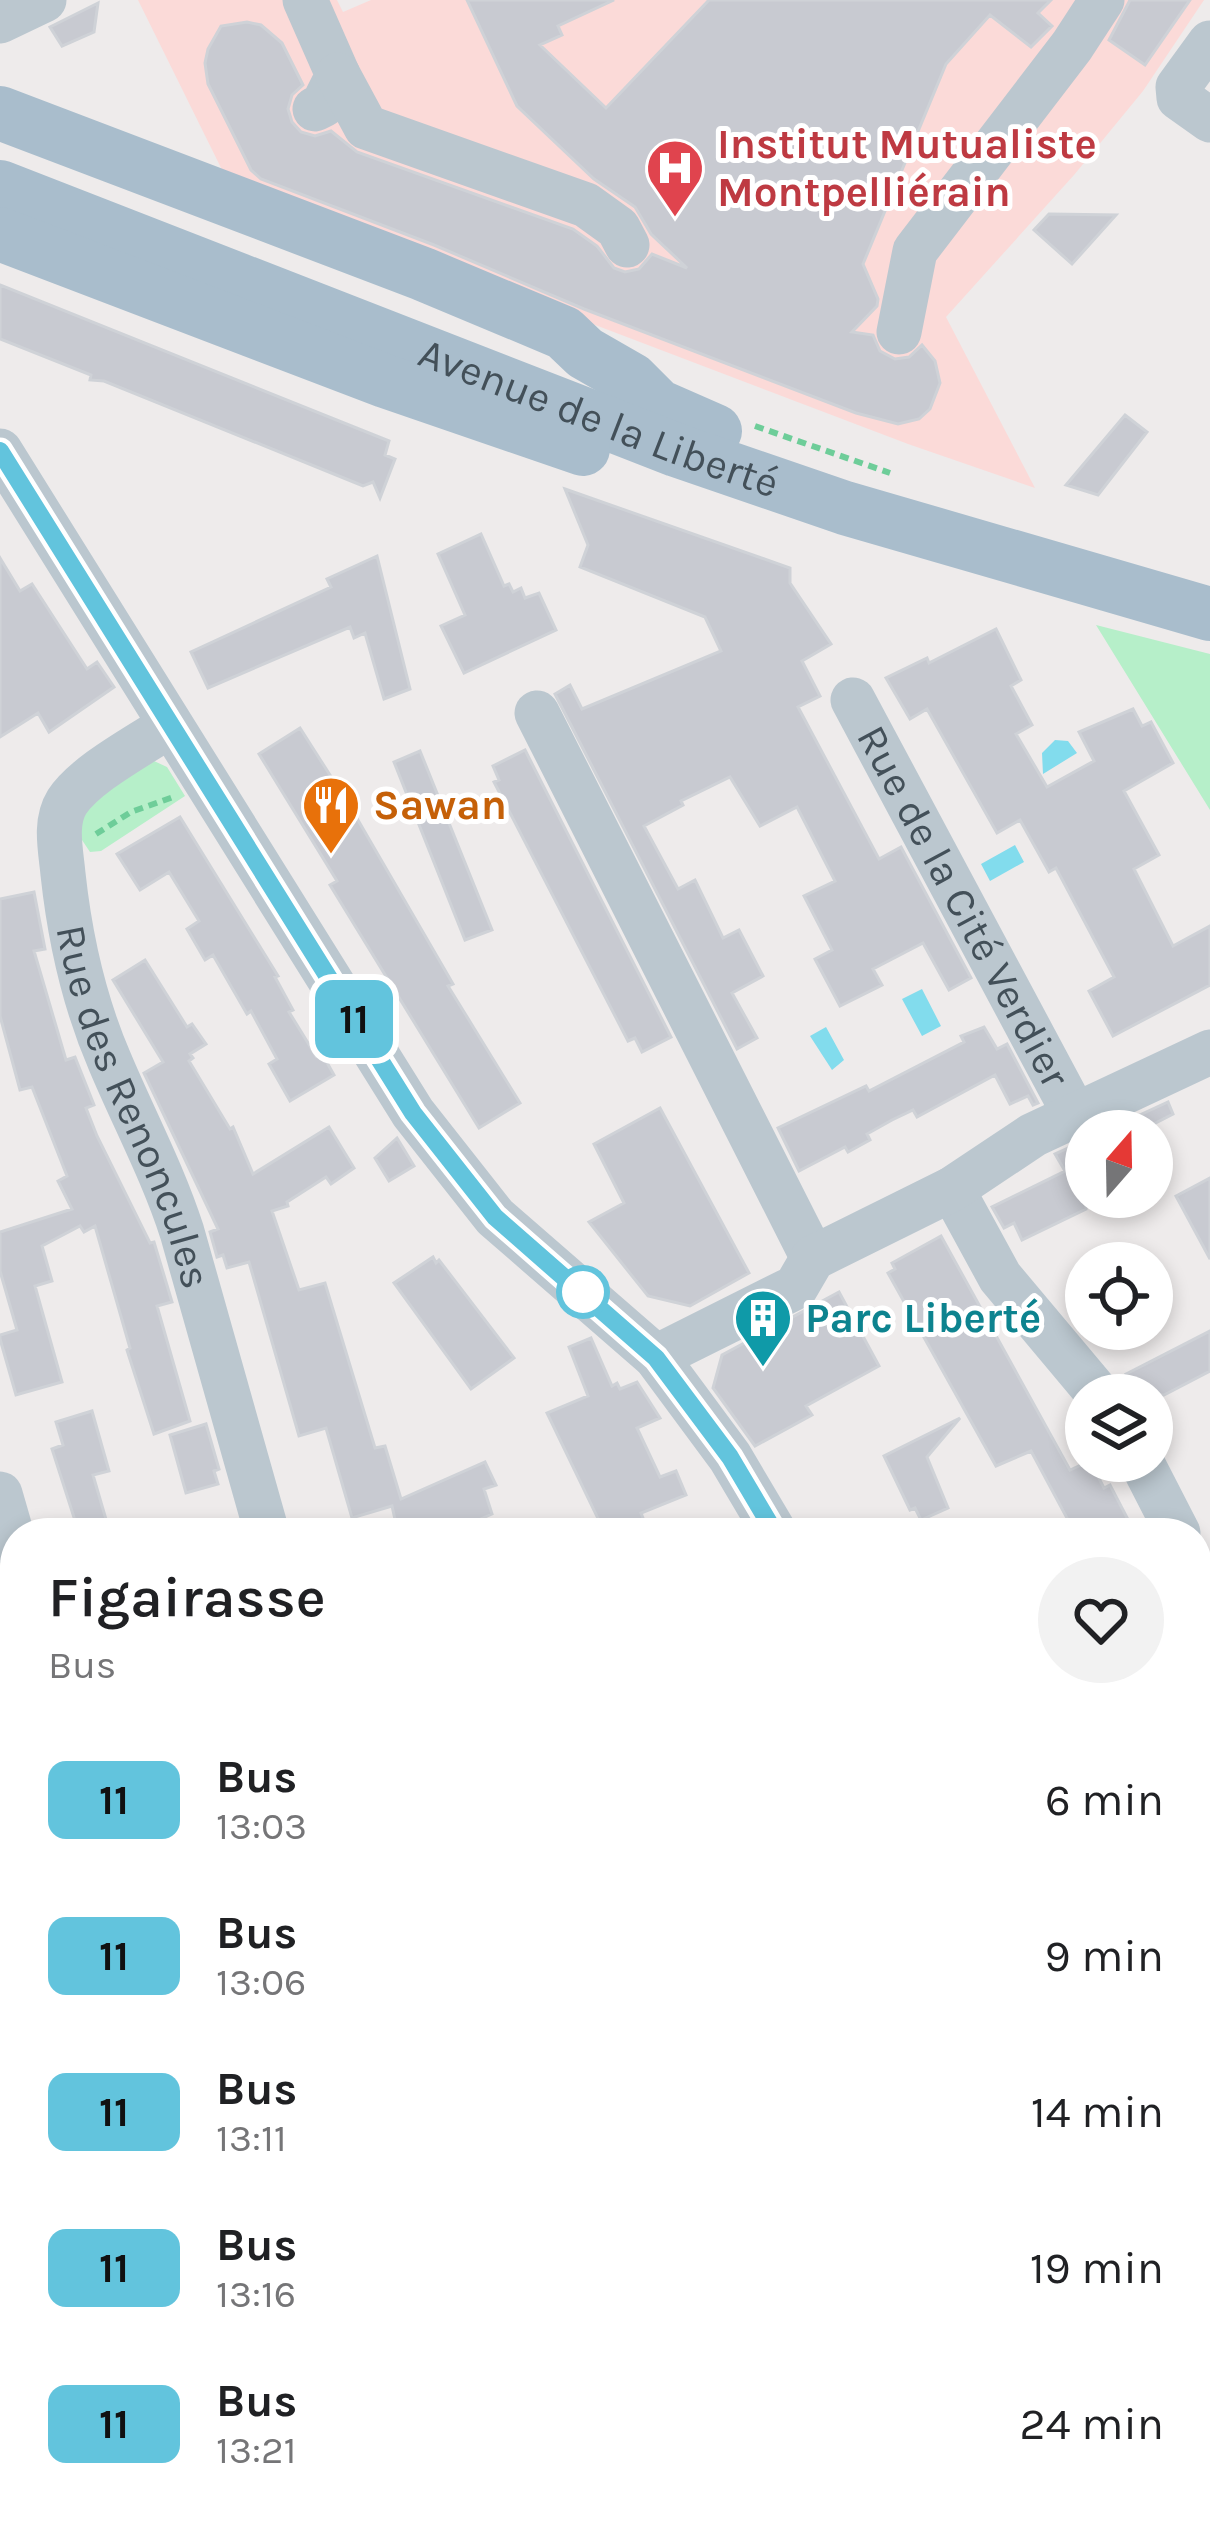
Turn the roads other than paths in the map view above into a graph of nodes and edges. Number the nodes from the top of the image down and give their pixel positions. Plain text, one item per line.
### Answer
1 (44, 0) edge
2 (305, 0) edge
3 (1102, 0) edge
4 (0, 21) edge
5 (1210, 43) edge
6 (0, 113) edge
7 (1210, 120) edge
8 (0, 187) edge
9 (0, 234) edge
10 (627, 245) dead end
11 (898, 332) dead end
12 (676, 450) junction
13 (0, 451) edge
14 (863, 513) junction
15 (1210, 614) edge
16 (854, 700) dead end
17 (537, 713) dead end
18 (170, 725) junction
19 (1210, 1052) edge
20 (1072, 1110) edge
21 (1086, 1110) edge
22 (1065, 1120) edge
23 (952, 1189) junction
24 (813, 1258) junction
25 (656, 1358) junction
26 (1081, 1374) edge
27 (1152, 1482) edge
28 (263, 1518) edge
29 (766, 1518) edge
30 (1170, 1518) edge

1 - 4 street
2 - 10 street
3 - 11 street
5 - 7 street
6 - 14 main road
8 - 12 main road, Avenue de la Liberté
9 - 12 main road
12 - 14 main road, Avenue de la Liberté
13 - 18 street
14 - 15 main road, Avenue de la Liberté
16 - 20 street, Rue de la Cité Verdier
17 - 24 street
18 - 25 street
18 - 28 street, Rue des Renoncules
19 - 21 street
22 - 23 street
23 - 24 street
23 - 26 street
24 - 25 street
25 - 29 street
27 - 30 street

